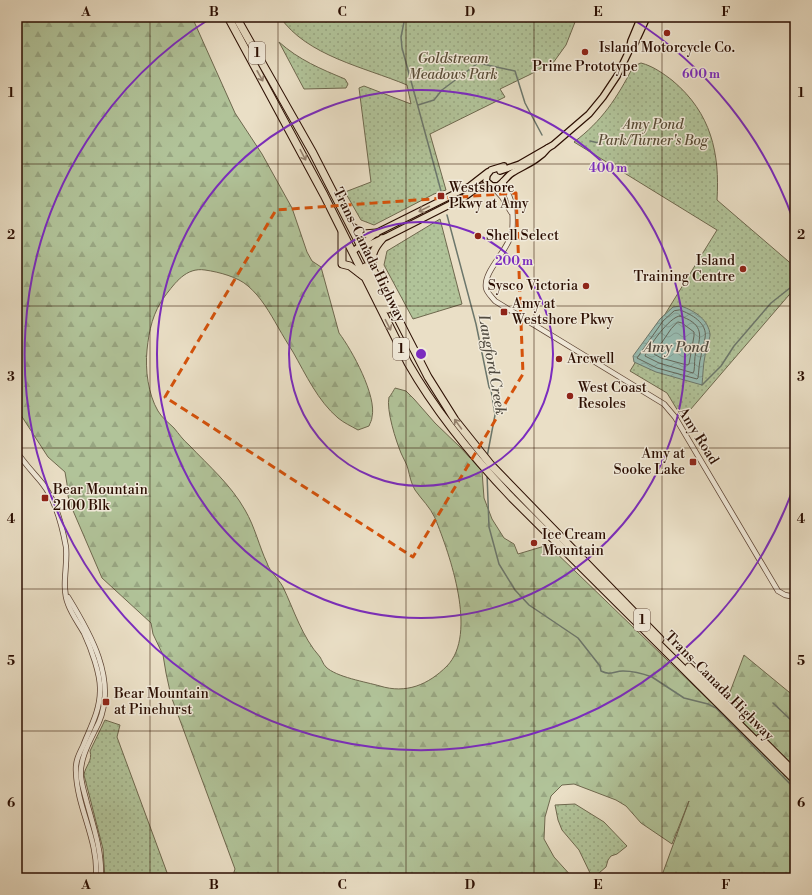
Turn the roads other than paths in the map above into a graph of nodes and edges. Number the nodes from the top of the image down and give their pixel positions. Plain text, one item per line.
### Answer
1 (228, 17) edge
2 (236, 17) edge
3 (641, 17) edge
4 (647, 17) edge
5 (629, 51) junction
6 (549, 147) junction
7 (497, 170) junction
8 (488, 172) junction
9 (503, 181) junction
10 (494, 188) junction
11 (512, 212) junction
12 (350, 225) junction
13 (340, 226) junction
14 (376, 233) junction
15 (382, 239) junction
16 (361, 246) junction
17 (353, 251) junction
18 (372, 267) junction
19 (365, 277) junction
20 (402, 328) junction
21 (17, 452) edge
22 (491, 465) junction
23 (569, 554) junction
24 (66, 595) junction
25 (795, 597) edge
26 (795, 773) edge
27 (795, 780) edge
28 (96, 878) edge
29 (101, 878) edge

1 -> 13 highway, Trans-Canada Highway / 1
2 - 12 highway, Trans-Canada Highway / 1
3 - 5 main road
4 - 5 main road
5 - 6 main road
6 - 7 main road
6 - 9 main road
7 - 8 main road
7 - 9 main road
8 - 10 main road
8 -> 14 main road
9 - 10 main road
9 - 11 street, Amy Road
10 - 11 street
10 - 15 main road
11 - 25 street, Amy Road
12 - 14 highway
12 - 16 highway, Trans-Canada Highway / 1
13 - 17 highway, Trans-Canada Highway / 1
13 - 19 highway
14 - 16 main road
15 - 16 main road
15 - 18 highway
16 - 17 main road
16 - 18 highway, Trans-Canada Highway / 1
17 - 19 highway, Trans-Canada Highway / 1
17 - 20 highway
18 - 20 highway, Trans-Canada Highway / 1
19 -> 23 highway, Trans-Canada Highway / 1
22 -> 20 highway, Trans-Canada Highway / 1
21 - 24 street
22 - 23 highway
22 - 26 highway, Trans-Canada Highway / 1
23 - 27 highway, Trans-Canada Highway / 1
24 - 28 street
24 - 29 street

